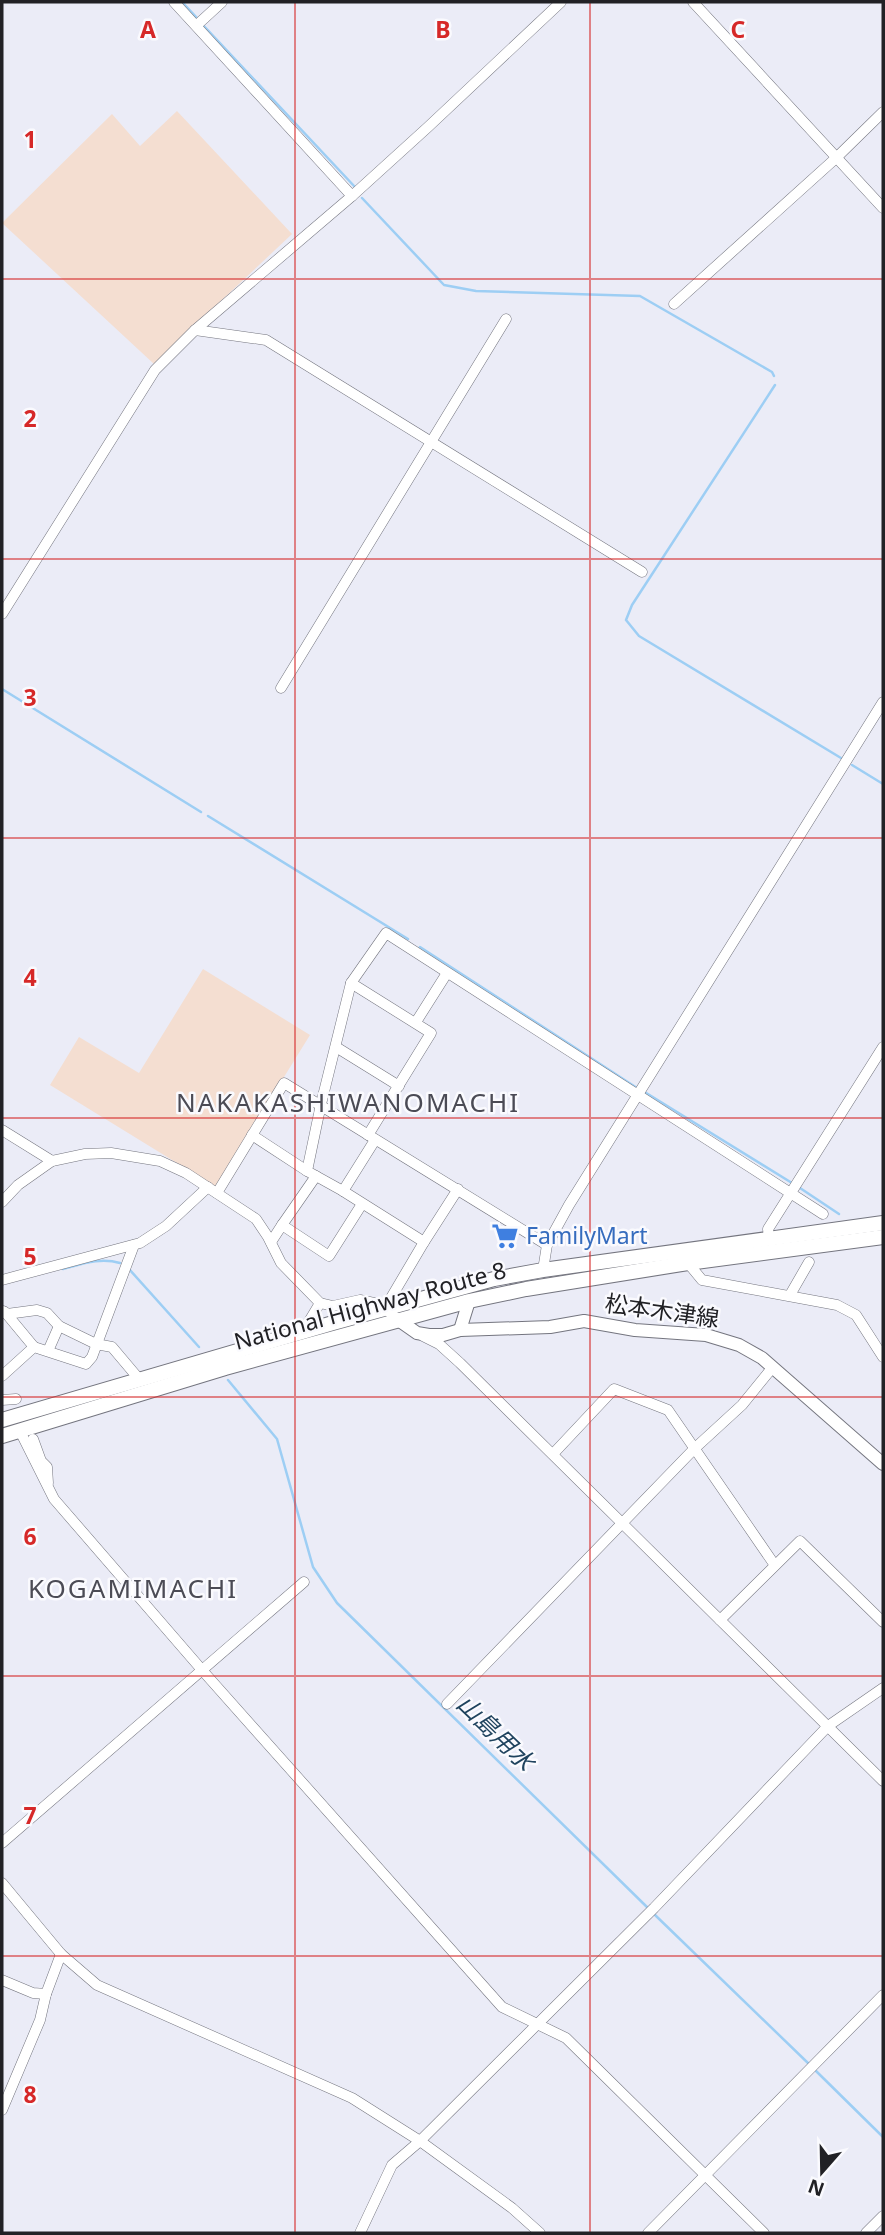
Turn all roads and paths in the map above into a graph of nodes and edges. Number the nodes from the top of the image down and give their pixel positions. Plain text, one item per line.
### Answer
1 (174, 2) edge
2 (222, 2) edge
3 (561, 2) edge
4 (693, 2) edge
5 (199, 23) junction
6 (883, 112) edge
7 (836, 158) junction
8 (352, 196) junction
9 (883, 208) edge
10 (674, 304) dead end
11 (506, 319) dead end
12 (195, 330) junction
13 (433, 441) junction
14 (642, 572) dead end
15 (2, 614) edge
16 (281, 688) dead end
17 (883, 702) edge
18 (447, 973) junction
19 (351, 983) junction
20 (416, 1022) junction
21 (336, 1047) junction
22 (883, 1047) edge
23 (399, 1086) junction
24 (640, 1092) junction
25 (321, 1104) junction
26 (2, 1130) edge
27 (253, 1135) junction
28 (372, 1138) junction
29 (52, 1161) junction
30 (311, 1174) junction
31 (457, 1189) junction
32 (212, 1190) junction
33 (343, 1191) junction
34 (792, 1193) junction
35 (2, 1202) edge
36 (362, 1204) junction
37 (823, 1214) dead end
38 (883, 1223) edge
39 (282, 1225) junction
40 (883, 1237) edge
41 (769, 1238) junction
42 (271, 1242) junction
43 (424, 1242) junction
44 (134, 1245) junction
45 (547, 1245) junction
46 (809, 1262) dead end
47 (688, 1263) junction
48 (542, 1270) junction
49 (2, 1280) edge
50 (790, 1295) junction
51 (469, 1301) junction
52 (320, 1303) junction
53 (385, 1308) junction
54 (3, 1311) edge
55 (397, 1319) junction
56 (59, 1326) junction
57 (460, 1330) junction
58 (417, 1333) junction
59 (96, 1344) junction
60 (34, 1347) junction
61 (48, 1351) junction
62 (230, 1353) junction
63 (883, 1357) edge
64 (772, 1368) junction
65 (2, 1377) edge
66 (139, 1379) junction
67 (16, 1399) dead end
68 (2, 1400) edge
69 (2, 1420) edge
70 (20, 1431) junction
71 (2, 1436) edge
72 (33, 1439) dead end
73 (694, 1449) junction
74 (552, 1454) junction
75 (883, 1464) edge
76 (48, 1487) junction
77 (623, 1524) junction
78 (774, 1564) junction
79 (304, 1582) dead end
80 (720, 1619) junction
81 (883, 1622) edge
82 (202, 1670) junction
83 (883, 1688) edge
84 (447, 1704) dead end
85 (828, 1726) junction
86 (883, 1781) edge
87 (2, 1843) edge
88 (2, 1883) edge
89 (61, 1954) junction
90 (2, 1980) edge
91 (46, 1994) junction
92 (883, 1995) edge
93 (537, 2024) junction
94 (2, 2110) edge
95 (420, 2141) junction
96 (704, 2175) junction
97 (883, 2216) edge
98 (360, 2233) edge
99 (540, 2233) edge
100 (648, 2233) edge
101 (764, 2233) edge
102 (866, 2233) edge

1 - 5 street
2 - 5 street
3 - 8 street
4 - 7 street
5 - 8 street
6 - 7 street
7 - 9 street
7 - 10 street
8 - 12 street
11 - 13 street
12 - 13 street
12 - 15 street
13 - 14 street
13 - 16 street
17 - 24 street
18 - 19 street
18 - 20 street
18 - 24 street
19 - 20 street
19 - 21 street
20 - 23 street
21 - 23 street
21 - 25 street
22 - 34 street
23 - 28 street
24 - 34 street
24 - 45 street
25 - 27 street
25 - 28 street
25 - 30 street
26 - 29 street
27 - 30 street
27 - 32 street
28 - 31 street
28 - 33 street
29 - 32 street
29 - 35 street
30 - 33 street
30 - 39 street
31 - 43 street
31 - 45 street
32 - 42 street
32 - 44 street
33 - 36 street
34 - 37 street
34 - 41 street
36 - 39 street
36 - 43 street
38 - 41 highway, National Highway Route 8
39 - 42 street
40 - 47 highway, National Highway Route 8
41 - 48 highway, National Highway Route 8
42 - 52 street
43 - 53 street
44 - 49 street
44 - 59 street
45 - 48 street
46 - 50 street
47 - 50 street
47 - 51 highway, National Highway Route 8
48 - 53 highway, National Highway Route 8
50 - 63 street
51 - 55 highway, National Highway Route 8
51 - 57 main road
52 - 53 street
52 - 62 street
53 - 55 street
53 - 62 highway, National Highway Route 8
54 - 56 street
54 - 60 street
55 - 58 main road
55 - 70 highway, National Highway Route 8
56 - 59 street
56 - 61 street
57 - 58 main road, 松本木津線
57 - 64 main road, 松本木津線
58 - 74 street
59 - 61 street
59 - 66 street
60 - 61 street
60 - 65 street
62 - 66 highway, National Highway Route 8
64 - 73 street
64 - 75 main road, 松本木津線
66 - 69 highway, National Highway Route 8
67 - 68 street
70 - 71 highway, National Highway Route 8
70 - 76 street
72 - 76 street
73 - 74 street
73 - 77 street
73 - 78 street
74 - 77 street
76 - 82 street
77 - 80 street
77 - 84 street
78 - 80 street
78 - 81 street
79 - 82 street
80 - 85 street
82 - 87 street
82 - 93 street
83 - 85 street
85 - 86 street
85 - 93 street
88 - 89 street
89 - 91 street
89 - 95 street
90 - 91 street
91 - 94 street
92 - 96 street
93 - 95 street
93 - 96 street
95 - 98 street
95 - 99 street
96 - 100 street
96 - 101 street
97 - 102 street

